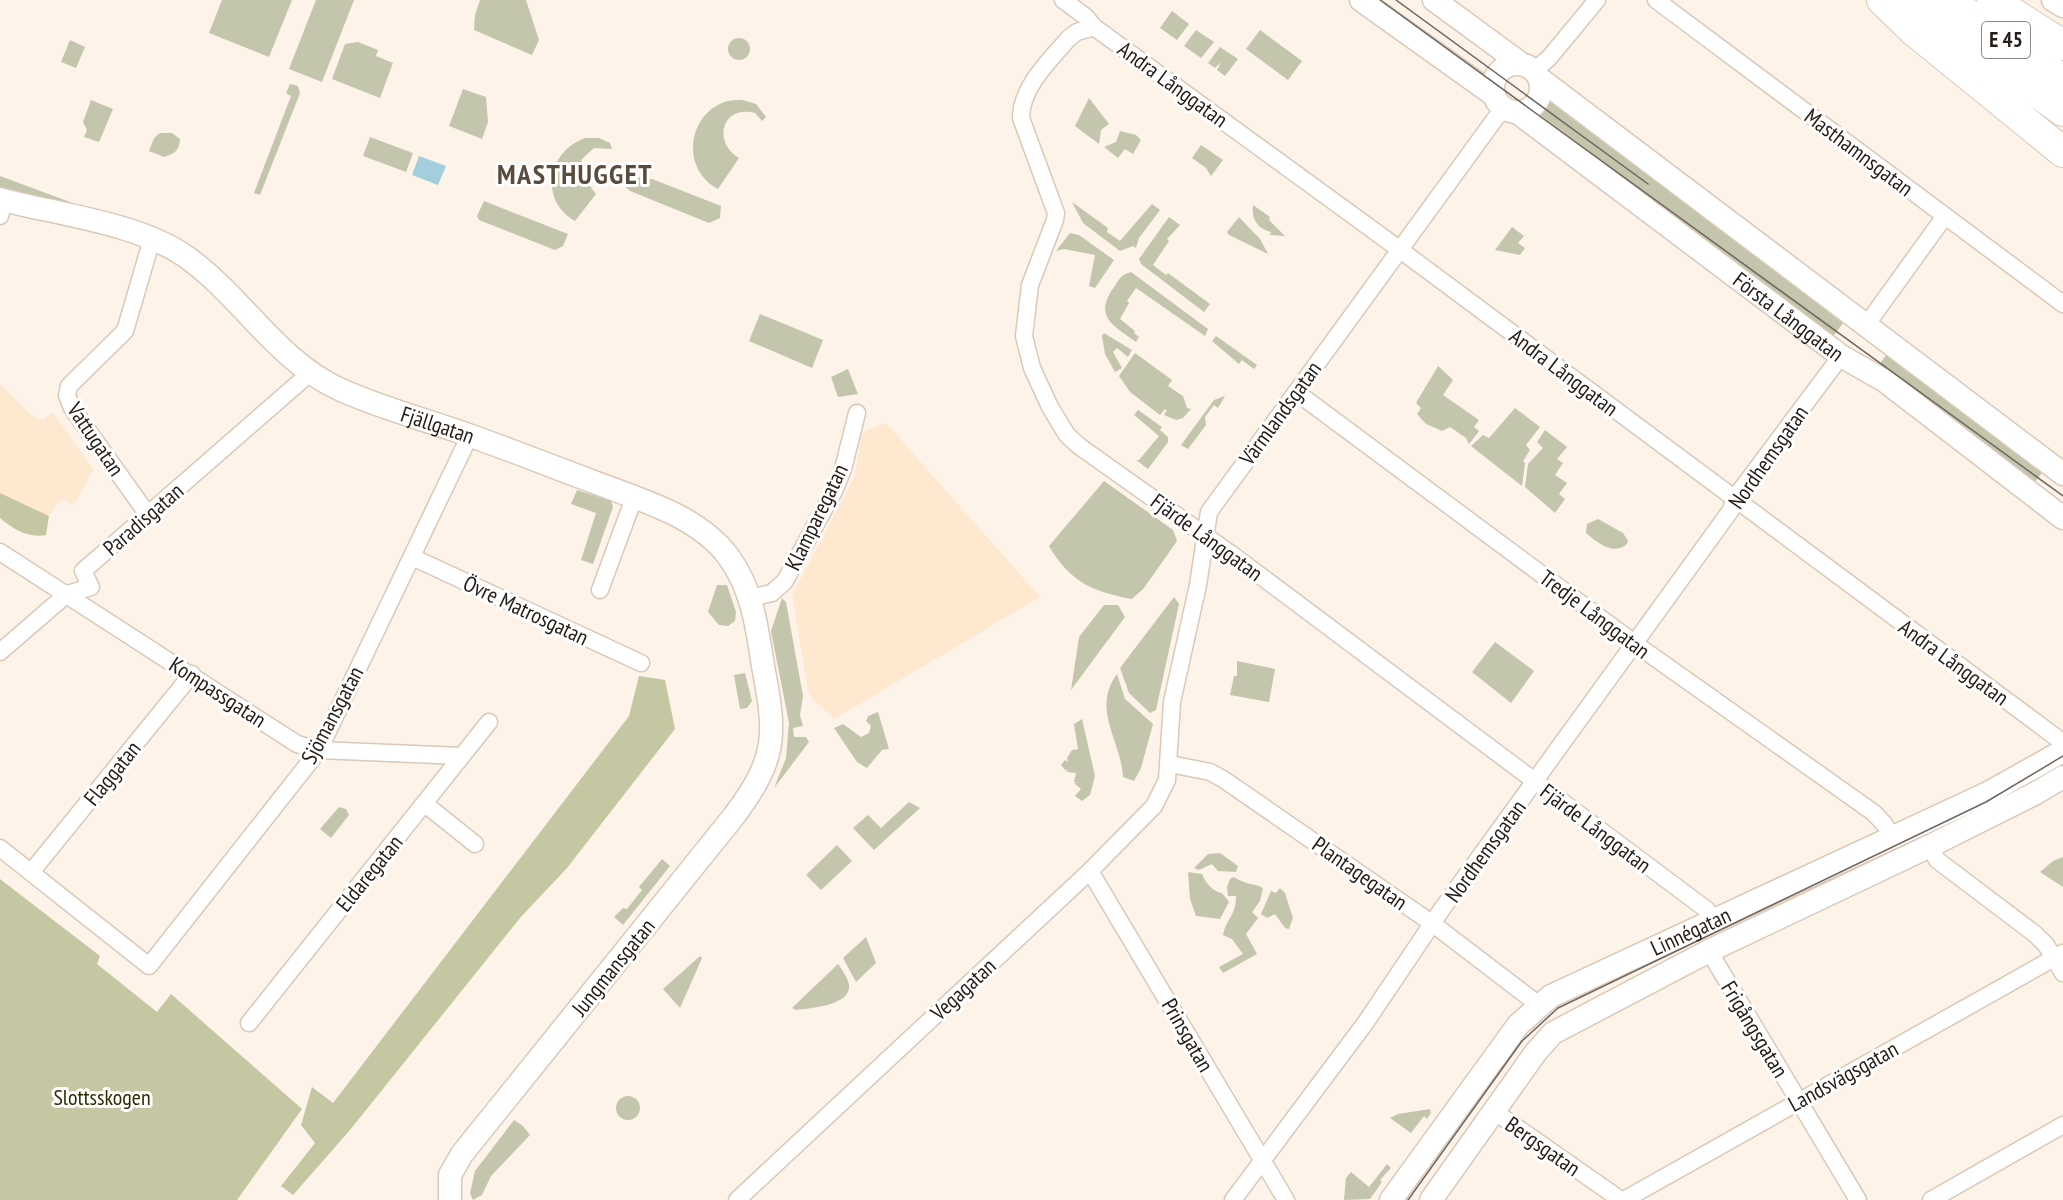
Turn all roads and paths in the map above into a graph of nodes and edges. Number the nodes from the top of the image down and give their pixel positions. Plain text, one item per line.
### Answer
1 (1361, 0) edge
2 (1434, 0) edge
3 (1597, 0) edge
4 (1656, 0) edge
5 (1882, 0) edge
6 (1907, 0) edge
7 (1948, 0) edge
8 (1992, 0) edge
9 (2053, 0) edge
10 (1071, 2) edge
11 (2063, 6) edge
12 (1094, 27) junction
13 (2063, 45) edge
14 (1532, 71) junction
15 (2063, 80) edge
16 (1504, 105) junction
17 (2063, 111) edge
18 (2063, 152) edge
19 (1, 205) edge
20 (1945, 216) junction
21 (152, 239) junction
22 (1399, 249) junction
23 (2063, 304) edge
24 (1867, 324) junction
25 (1841, 356) junction
26 (302, 380) dead end
27 (1296, 392) junction
28 (857, 413) dead end
29 (470, 435) junction
30 (2063, 474) edge
31 (634, 498) junction
32 (1734, 499) junction
33 (148, 515) junction
34 (2063, 518) edge
35 (1205, 535) junction
36 (0, 552) edge
37 (412, 557) junction
38 (600, 590) dead end
39 (67, 594) junction
40 (750, 598) junction
41 (1634, 643) junction
42 (0, 652) edge
43 (641, 663) dead end
44 (192, 674) junction
45 (489, 722) dead end
46 (773, 729) joint
47 (2063, 749) edge
48 (319, 750) junction
49 (462, 756) junction
50 (1170, 764) junction
51 (2063, 777) edge
52 (1536, 783) junction
53 (425, 804) junction
54 (1892, 838) junction
55 (475, 844) dead end
56 (1930, 846) junction
57 (0, 848) edge
58 (32, 871) junction
59 (1090, 871) junction
60 (1712, 919) junction
61 (1433, 924) junction
62 (1709, 951) junction
63 (2059, 955) edge
64 (2063, 973) edge
65 (1539, 1005) junction
66 (249, 1023) dead end
67 (1799, 1100) junction
68 (1495, 1112) junction
69 (2063, 1125) edge
70 (1262, 1161) junction
71 (450, 1200) edge
72 (737, 1200) edge
73 (1233, 1200) edge
74 (1286, 1200) edge
75 (1391, 1200) edge
76 (1431, 1200) edge
77 (1622, 1200) edge
78 (1858, 1200) edge
79 (1931, 1200) edge

1 - 16 street, Första Långgatan
2 - 14 street, Första Långgatan
3 - 14 street
4 - 20 street, Masthamnsgatan
5 - 18 highway
6 - 17 highway, E 45
7 - 15 highway, E 45
8 - 13 highway
9 - 11 street
10 - 12 street, Andra Långgatan
12 - 22 street, Andra Långgatan
12 - 35 street, Fjärde Långgatan
14 - 16 street
14 - 16 street
14 - 24 street, Första Långgatan
16 - 22 street, Värmlandsgatan
16 - 25 street, Första Långgatan
19 - 21 street, Fjällgatan
20 - 23 street, Masthamnsgatan
20 - 24 street
21 - 29 street, Fjällgatan
21 - 33 street, Vattugatan
22 - 27 street, Värmlandsgatan
22 - 32 street, Andra Långgatan
24 - 30 street, Första Långgatan
25 - 32 street, Nordhemsgatan
25 - 34 street, Första Långgatan
26 - 33 street, Paradisgatan
27 - 35 street, Värmlandsgatan
27 - 41 street, Tredje Långgatan
28 - 40 street, Klamparegatan
29 - 31 street, Fjällgatan
29 - 37 street, Sjömansgatan
31 - 38 street
31 - 40 street, Fjällgatan
32 - 41 street, Nordhemsgatan
32 - 47 street, Andra Långgatan
33 - 39 street, Paradisgatan
35 - 50 street, Värmlandsgatan
35 - 52 street, Fjärde Långgatan
36 - 39 street, Kompassgatan
37 - 43 street, Övre Matrosgatan
37 - 48 street, Sjömansgatan
39 - 42 street, Paradisgatan
39 - 44 street, Kompassgatan
40 - 46 street, Fjällgatan
41 - 52 street, Nordhemsgatan
41 - 54 street, Tredje Långgatan
44 - 48 street, Kompassgatan
44 - 58 street, Flaggatan
45 - 49 street, Eldaregatan
46 - 71 street, Jungmansgatan
47 - 54 street, Linnégatan
48 - 49 street, Kompassgatan
48 - 58 street, Sjömansgatan
49 - 53 street, Eldaregatan
50 - 59 street, Vegagatan
50 - 61 street, Plantagegatan
51 - 56 street, Linnégatan
52 - 60 street, Fjärde Långgatan
52 - 61 street, Nordhemsgatan
53 - 55 street
53 - 66 street, Eldaregatan
54 - 60 street, Linnégatan
56 - 62 street, Linnégatan
56 - 63 street
57 - 58 street
59 - 70 street, Prinsgatan
59 - 72 street, Vegagatan
60 - 65 street, Linnégatan
61 - 65 street, Plantagegatan
61 - 70 street, Nordhemsgatan
62 - 67 street, Frigångsgatan
62 - 68 street, Linnégatan
63 - 64 street
63 - 67 street, Landsvägsgatan
65 - 75 street, Linnégatan
67 - 77 street, Landsvägsgatan
67 - 78 street, Frigångsgatan
68 - 76 street, Linnégatan
68 - 77 street, Bergsgatan
69 - 79 street
70 - 73 street, Nordhemsgatan
70 - 74 street, Prinsgatan

